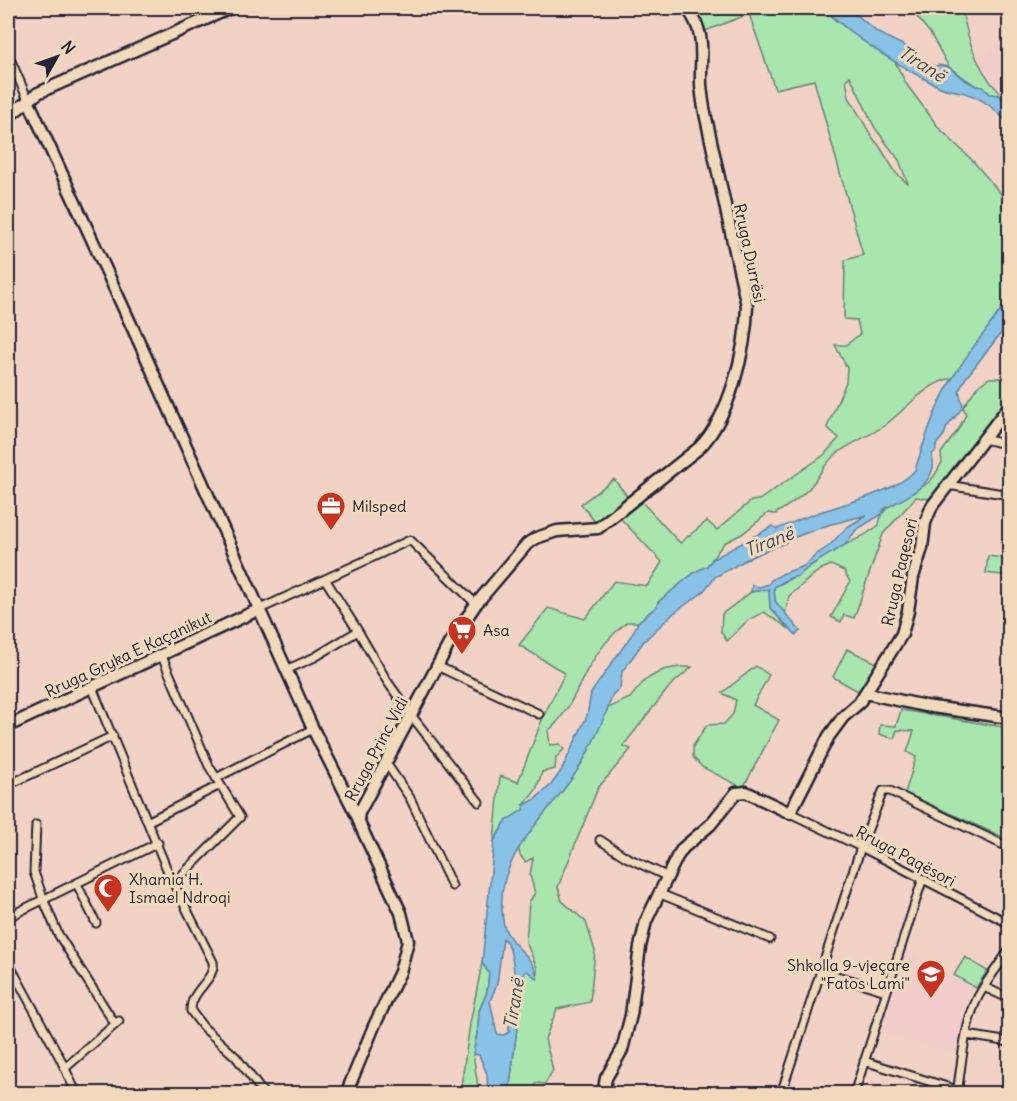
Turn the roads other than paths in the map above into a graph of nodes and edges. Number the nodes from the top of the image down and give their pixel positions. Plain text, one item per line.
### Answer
1 (231, 8) edge
2 (687, 8) edge
3 (8, 54) edge
4 (28, 100) junction
5 (8, 117) edge
6 (1010, 405) edge
7 (983, 439) junction
8 (1010, 445) edge
9 (947, 485) junction
10 (1010, 495) edge
11 (567, 530) joint
12 (325, 579) junction
13 (476, 604) junction
14 (260, 609) junction
15 (358, 631) junction
16 (161, 654) junction
17 (437, 666) junction
18 (288, 669) junction
19 (92, 687) junction
20 (865, 693) junction
21 (539, 714) dead end
22 (411, 715) junction
23 (1007, 717) edge
24 (8, 726) edge
25 (314, 729) junction
26 (113, 736) junction
27 (386, 763) junction
28 (218, 781) junction
29 (8, 785) edge
30 (479, 801) dead end
31 (790, 813) junction
32 (358, 818) junction
33 (149, 821) junction
34 (36, 825) dead end
35 (600, 840) dead end
36 (158, 843) junction
37 (861, 847) junction
38 (1010, 848) edge
39 (666, 876) junction
40 (922, 880) junction
41 (174, 883) junction
42 (77, 884) junction
43 (452, 886) dead end
44 (658, 893) junction
45 (44, 901) junction
46 (8, 917) edge
47 (96, 923) dead end
48 (1010, 924) edge
49 (770, 939) dead end
50 (1010, 949) edge
51 (8, 962) edge
52 (821, 971) junction
53 (984, 987) junction
54 (886, 991) junction
55 (1010, 999) edge
56 (966, 1035) junction
57 (1010, 1042) edge
58 (864, 1061) junction
59 (65, 1068) junction
60 (957, 1092) edge
61 (74, 1094) edge
62 (264, 1094) edge
63 (346, 1094) edge
64 (603, 1094) edge
65 (782, 1094) edge
66 (854, 1094) edge

1 - 4 street
2 - 11 street, Rruga Durrësi
3 - 4 street
4 - 5 street
4 - 14 street
6 - 7 street, Rruga Paqesori
7 - 8 street
7 - 9 street, Rruga Paqesori
9 - 10 street
9 - 20 street, Rruga Paqesori
11 - 13 street, Rruga Princ Vidi
12 - 13 street
12 - 14 street
12 - 15 street
13 - 17 street, Rruga Princ Vidi
14 - 16 street, Rruga Gryka E Kaçanikut
14 - 18 street
15 - 18 street
15 - 22 street
16 - 19 street, Rruga Gryka E Kaçanikut
16 - 28 street
17 - 21 street
17 - 22 street, Rruga Princ Vidi
18 - 25 street
19 - 24 street, Rruga Gryka E Kaçanikut
19 - 26 street
20 - 23 street
20 - 31 street, Rruga Paqesori
22 - 27 street, Rruga Princ Vidi
22 - 30 street
25 - 28 street
25 - 32 street
26 - 29 street
26 - 33 street
27 - 32 street, Rruga Princ Vidi
27 - 43 street
28 - 33 street
28 - 41 street
31 - 37 street, Rruga Paqësori
31 - 39 street
32 - 63 street, Rruga Princ Vidi
33 - 36 street
34 - 45 street
35 - 39 street
36 - 41 street
36 - 42 street
37 - 38 street
37 - 40 street, Rruga Paqësori
37 - 52 street
39 - 44 street
40 - 48 street, Rruga Paqësori
40 - 54 street
41 - 62 street
42 - 45 street
42 - 47 street
44 - 49 street
44 - 64 street
45 - 46 street
45 - 59 street
50 - 53 street
51 - 59 street
52 - 54 street
52 - 65 street
53 - 55 street
53 - 56 street
54 - 58 street
56 - 57 street
56 - 60 street
58 - 60 street
58 - 66 street
59 - 61 street

